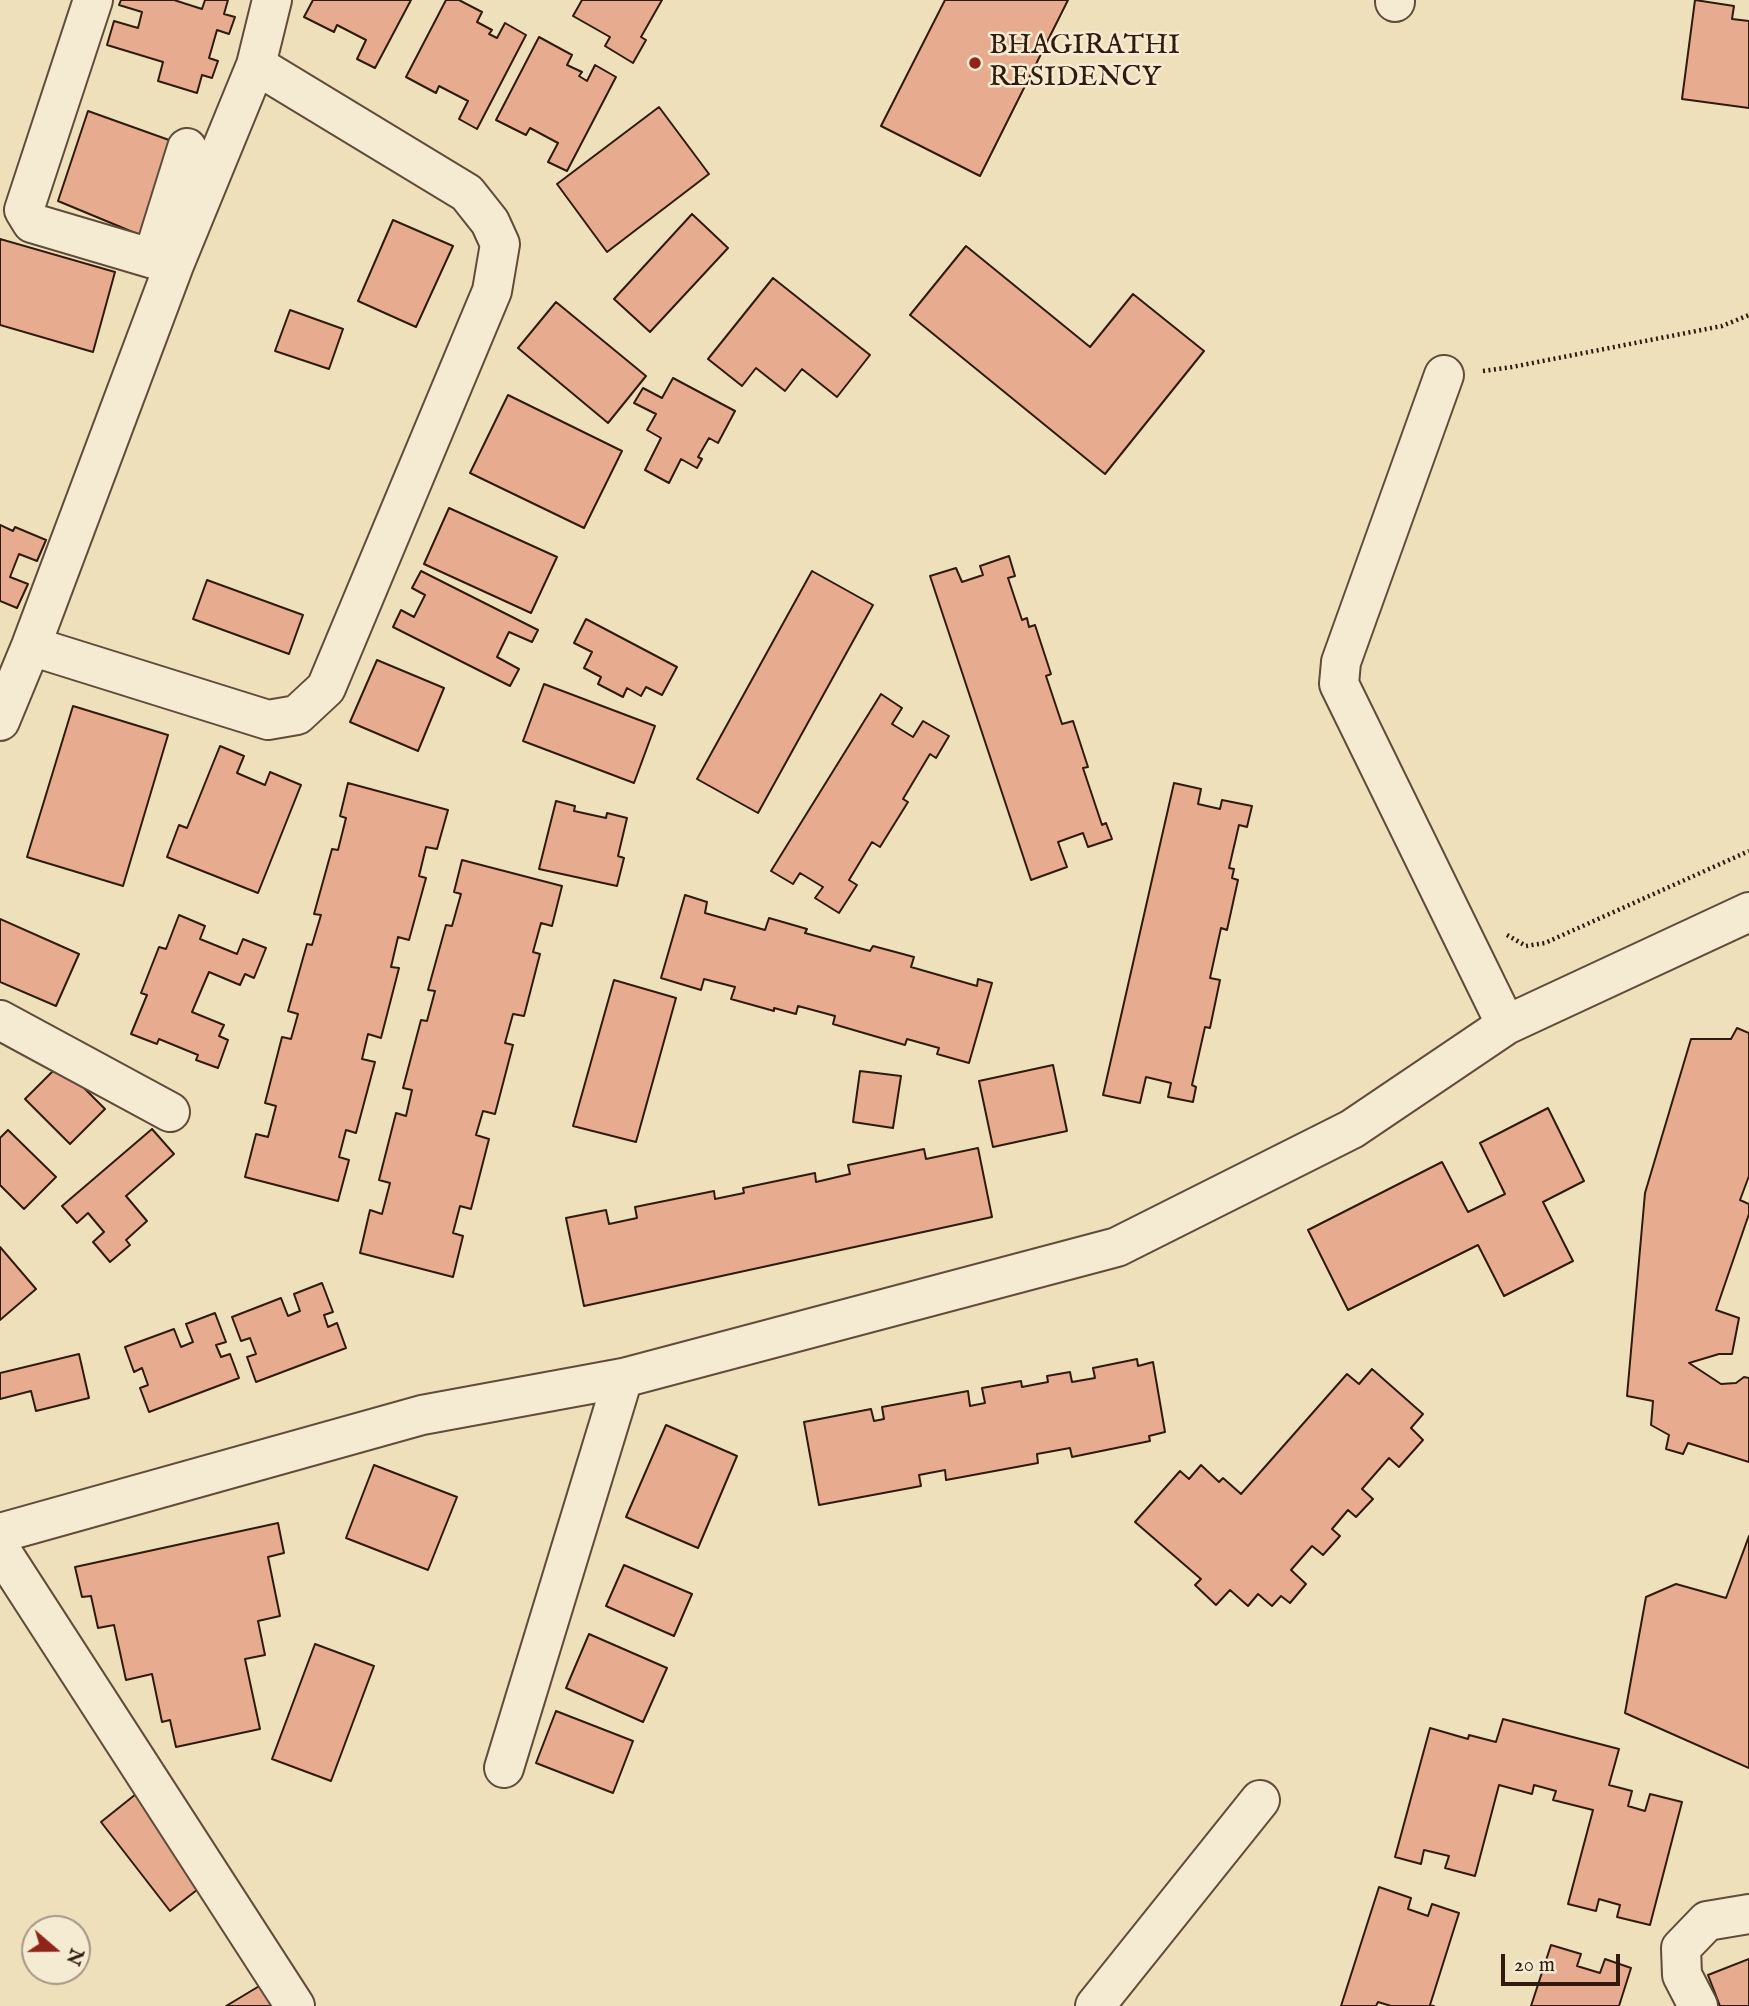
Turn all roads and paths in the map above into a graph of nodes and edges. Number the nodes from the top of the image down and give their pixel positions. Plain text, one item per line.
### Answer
1 (93, 0) edge
2 (272, 0) edge
3 (256, 65) junction
4 (187, 148) dead end
5 (163, 262) junction
6 (1749, 315) edge
7 (1462, 373) joint
8 (31, 646) junction
9 (0, 720) edge
10 (1749, 851) edge
11 (1749, 912) edge
12 (1506, 934) dead end
13 (0, 1020) edge
14 (1506, 1025) junction
15 (170, 1112) dead end
16 (623, 1378) junction
17 (0, 1533) edge
18 (0, 1549) edge
19 (504, 1768) dead end
20 (1260, 1800) dead end
21 (1749, 1914) edge
22 (295, 2006) edge
23 (1095, 2006) edge
24 (1698, 2006) edge

1 - 5 street
2 - 3 street
3 - 5 street
3 - 8 street
4 - 5 street
5 - 8 street
6 - 7 path
7 - 14 street
8 - 9 street
10 - 12 path
11 - 14 street
13 - 15 street
14 - 16 street
16 - 17 street
16 - 19 street
18 - 22 street
20 - 23 street
21 - 24 street

